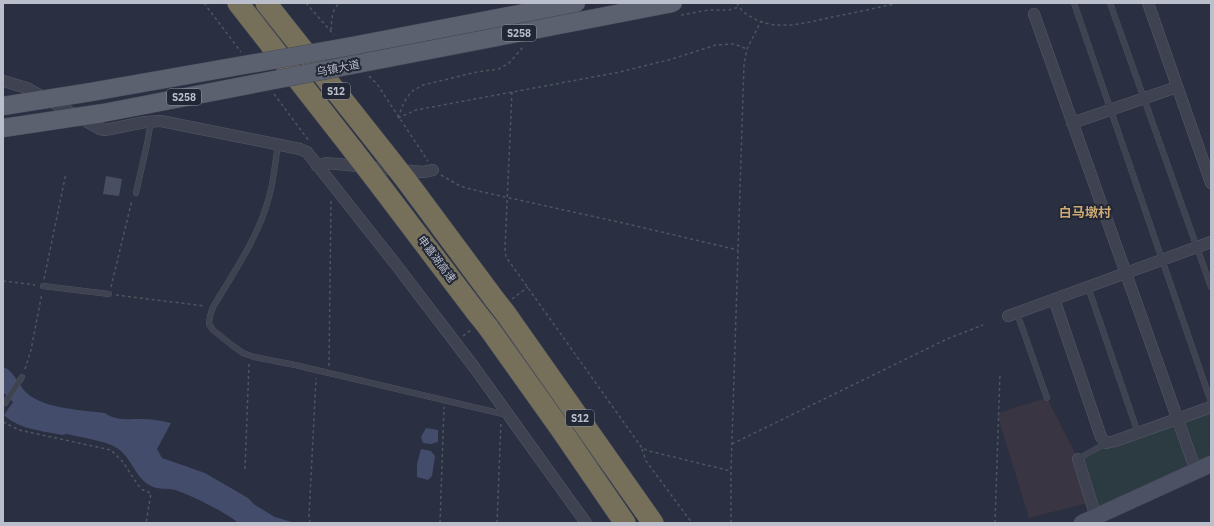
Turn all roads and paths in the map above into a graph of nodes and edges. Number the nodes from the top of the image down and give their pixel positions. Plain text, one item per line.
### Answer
1 (238, 3) edge
2 (266, 3) edge
3 (306, 3) edge
4 (340, 3) edge
5 (576, 3) edge
6 (737, 3) edge
7 (898, 3) edge
8 (1074, 3) edge
9 (1110, 3) edge
10 (1148, 3) edge
11 (739, 7) junction
12 (675, 9) edge
13 (1034, 14) dead end
14 (761, 21) junction
15 (331, 31) junction
16 (336, 37) dead end
17 (526, 45) dead end
18 (748, 49) junction
19 (366, 72) dead end
20 (3, 81) edge
21 (1177, 87) junction
22 (512, 92) junction
23 (1144, 98) junction
24 (3, 106) edge
25 (1110, 110) junction
26 (398, 118) junction
27 (151, 121) junction
28 (1072, 123) junction
29 (3, 128) edge
30 (278, 145) junction
31 (317, 166) junction
32 (433, 170) junction
33 (66, 173) dead end
34 (1211, 183) edge
35 (136, 194) joint
36 (332, 197) dead end
37 (508, 198) junction
38 (1211, 242) edge
39 (1197, 247) junction
40 (738, 250) junction
41 (1162, 260) junction
42 (1126, 273) junction
43 (3, 281) edge
44 (43, 286) junction
45 (1088, 287) junction
46 (1211, 287) edge
47 (109, 294) junction
48 (1054, 299) junction
49 (213, 307) junction
50 (1012, 314) joint
51 (983, 325) dead end
52 (250, 356) junction
53 (316, 371) junction
54 (1000, 373) dead end
55 (329, 374) junction
56 (22, 377) joint
57 (1047, 398) dead end
58 (444, 401) junction
59 (5, 402) dead end
60 (1211, 402) edge
61 (1211, 406) edge
62 (505, 415) junction
63 (1177, 419) junction
64 (3, 422) edge
65 (1138, 433) junction
66 (1106, 443) junction
67 (732, 444) junction
68 (642, 448) junction
69 (1078, 459) joint
70 (1211, 464) edge
71 (245, 469) dead end
72 (731, 471) junction
73 (1196, 471) junction
74 (1089, 520) edge
75 (146, 523) edge
76 (310, 523) edge
77 (440, 523) edge
78 (497, 523) edge
79 (586, 523) edge
80 (625, 523) edge
81 (653, 523) edge
82 (692, 523) edge
83 (731, 523) edge
84 (995, 523) edge

1 - 80 highway, 申嘉湖高速 / S12, bridge
2 - 81 highway, 申嘉湖高速 / S12, bridge
3 - 15 path
4 - 15 path
5 - 24 main road, 乌镇大道 / S258, bridge
6 - 11 path
7 - 14 path
8 - 25 lane
9 - 23 lane
10 - 21 street
11 - 12 path
11 - 14 path
12 - 29 main road, 乌镇大道 / S258, bridge
13 - 28 street
14 - 18 path
15 - 16 path
17 - 26 path
18 - 22 path
18 - 40 path
19 - 26 path
20 - 27 street
21 - 23 street
21 - 34 street
22 - 26 path
22 - 37 path
23 - 25 street
23 - 39 lane
25 - 28 street
25 - 41 lane
26 - 32 path
27 - 30 street
27 - 35 lane
28 - 42 street
30 - 31 street
30 - 49 lane
31 - 32 street
31 - 62 street
32 - 37 path
33 - 44 path
35 - 47 path
36 - 55 path
37 - 40 path
37 - 68 path
38 - 39 street
39 - 41 street
39 - 46 lane
40 - 67 path
41 - 42 street
41 - 60 lane
42 - 45 street
42 - 63 street
43 - 44 path
44 - 47 lane
44 - 56 path
45 - 48 street
45 - 65 lane
47 - 49 path
48 - 50 street
48 - 66 street
49 - 52 lane
50 - 57 lane
51 - 67 path
52 - 53 lane
52 - 71 path
53 - 55 lane
53 - 76 path
54 - 84 path
55 - 58 lane
56 - 59 lane
58 - 62 lane
58 - 77 path
61 - 63 street
62 - 78 path
62 - 79 street
63 - 65 street
63 - 73 street
64 - 75 path
65 - 66 street
66 - 69 lane
67 - 72 path
68 - 72 path
68 - 82 path
69 - 74 street
70 - 73 street
72 - 83 path
73 - 74 street

